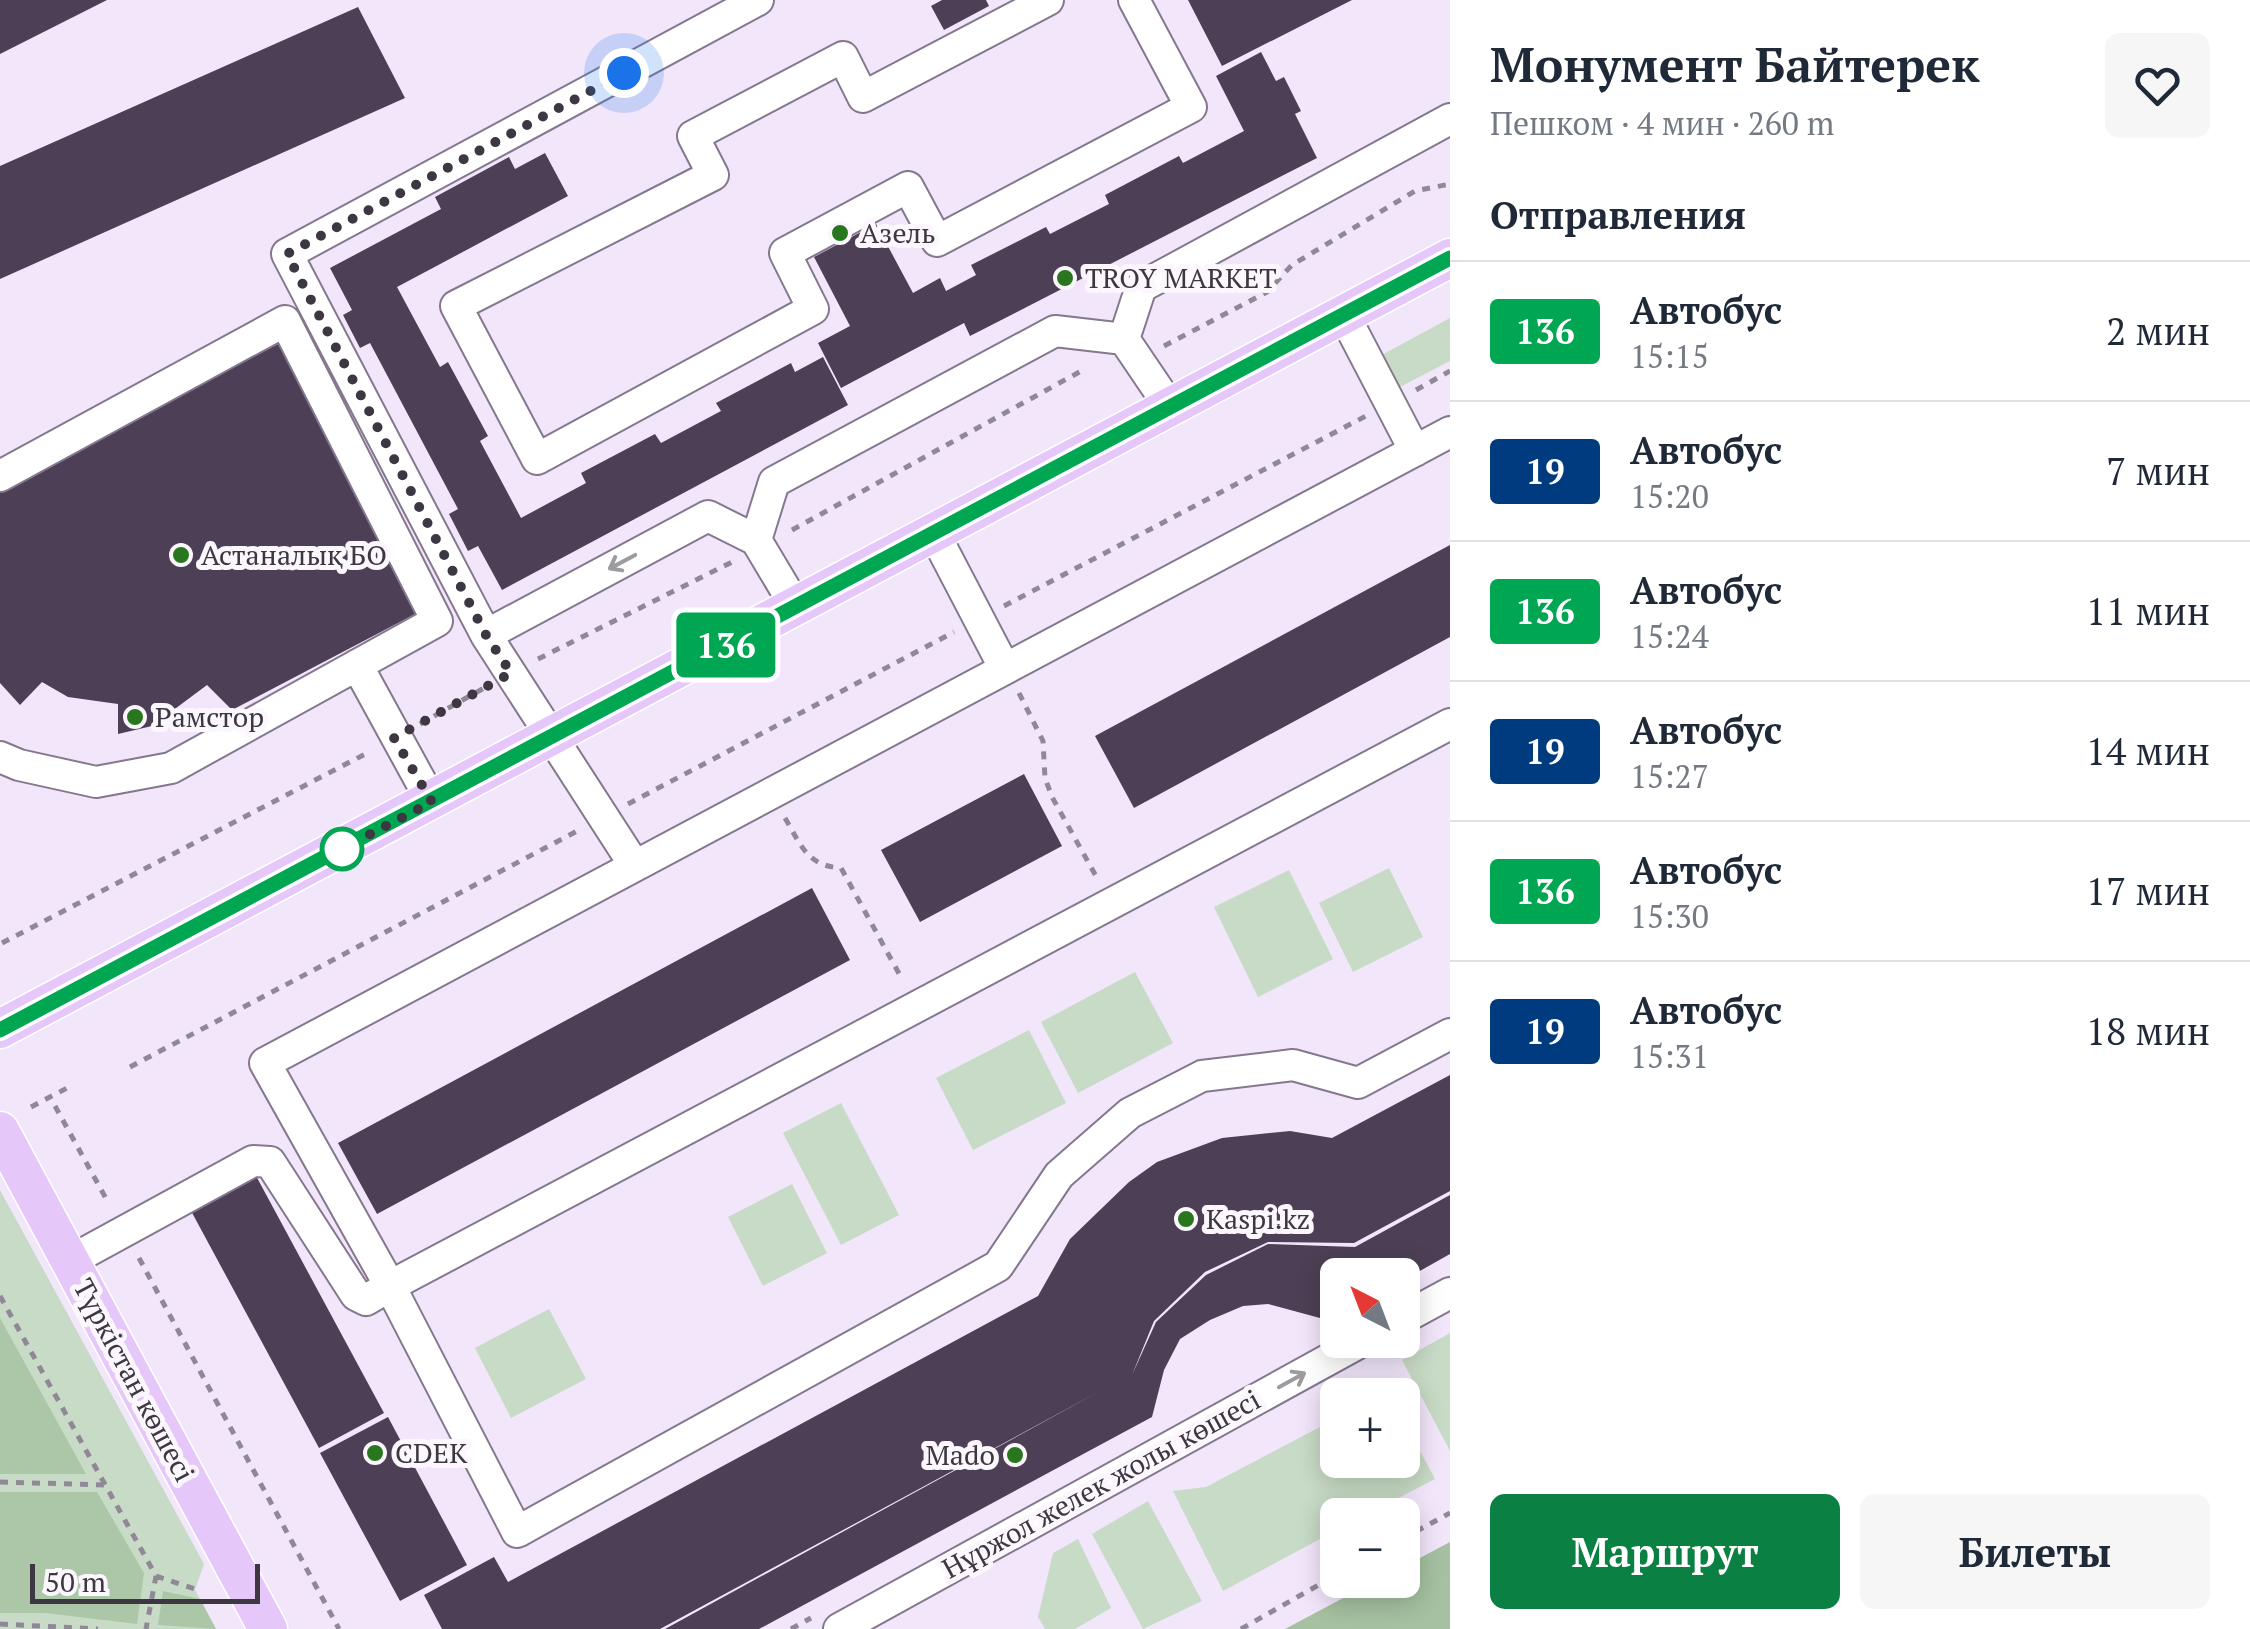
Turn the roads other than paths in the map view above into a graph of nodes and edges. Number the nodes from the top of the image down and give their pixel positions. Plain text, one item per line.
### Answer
1 (758, 0) edge
2 (1048, 0) edge
3 (1134, 0) edge
4 (1450, 118) edge
5 (1450, 258) edge
6 (1344, 315) junction
7 (1124, 339) junction
8 (1170, 407) junction
9 (1450, 432) edge
10 (1415, 451) junction
11 (0, 476) edge
12 (934, 533) junction
13 (758, 544) junction
14 (796, 607) junction
15 (486, 635) junction
16 (357, 665) junction
17 (1006, 669) junction
18 (1450, 724) edge
19 (553, 737) junction
20 (0, 757) edge
21 (432, 802) junction
22 (636, 866) junction
23 (0, 1030) edge
24 (1450, 1034) edge
25 (0, 1132) edge
26 (70, 1261) junction
27 (390, 1286) junction
28 (1450, 1293) edge
29 (1420, 1309) edge
30 (1331, 1358) edge
31 (268, 1629) edge
32 (838, 1629) edge

1 - 15 street
2 - 3 street
4 - 7 street
5 - 6 main road
6 - 8 main road
6 - 10 street
7 - 8 street
7 - 13 street
8 - 12 main road
9 - 10 street
10 - 17 street
11 - 16 street
12 - 14 main road
12 - 17 street
13 - 14 street
13 -> 15 street
14 - 19 main road
15 - 19 street
16 - 20 street
16 - 21 street
17 - 22 street
18 - 27 street
19 - 21 main road
19 - 22 street
21 - 23 main road
22 - 27 street
24 - 27 street
25 - 26 main road, Түркістан көшесі
26 - 27 street
26 - 31 main road, Түркістан көшесі
28 - 29 street
32 -> 30 street, Нұржол желек жолы көшесі

